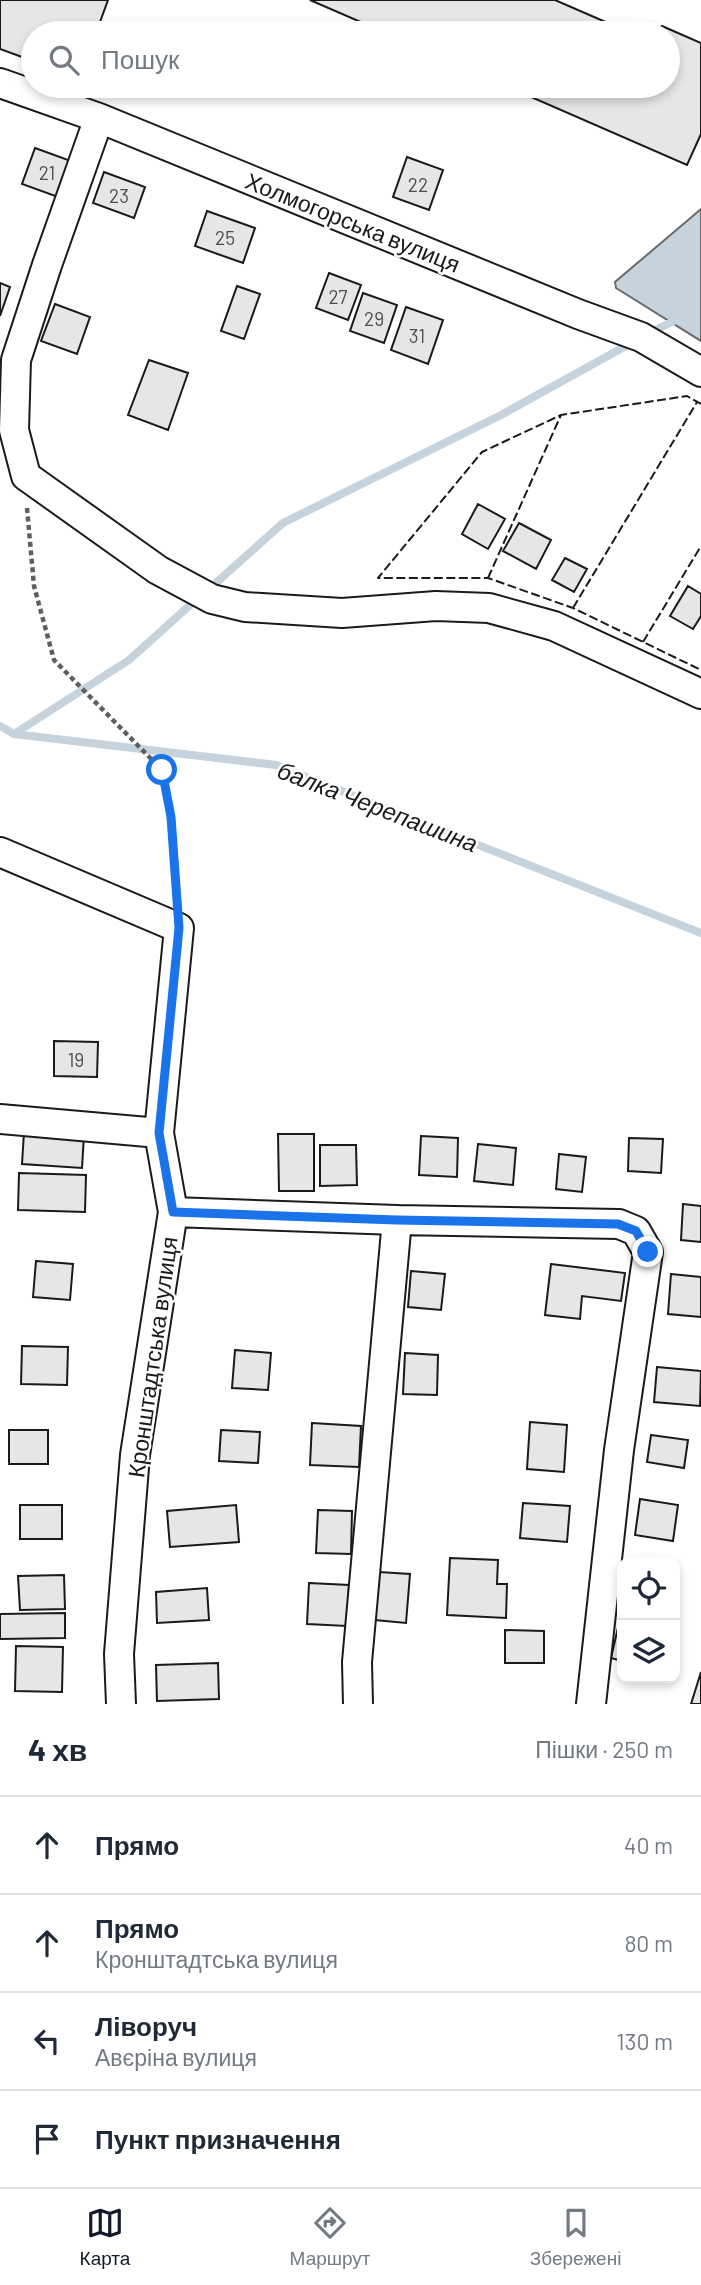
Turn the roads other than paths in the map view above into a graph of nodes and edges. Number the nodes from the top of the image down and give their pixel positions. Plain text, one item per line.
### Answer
1 (0, 83) edge
2 (21, 90) edge
3 (42, 98) edge
4 (99, 118) junction
5 (701, 372) edge
6 (701, 694) edge
7 (0, 852) edge
8 (0, 1119) edge
9 (159, 1133) junction
10 (173, 1212) junction
11 (397, 1220) junction
12 (121, 1704) edge
13 (358, 1704) edge
14 (591, 1704) edge

1 - 2 street, Холмогорська вулиця
3 - 4 street, Холмогорська вулиця
4 - 5 street, Холмогорська вулиця
4 - 6 street
7 - 9 street, Кронштадтська вулиця
8 - 9 street
9 - 10 street, Кронштадтська вулиця
10 - 11 street
10 - 12 street, Кронштадтська вулиця
11 - 13 street
11 - 14 street

